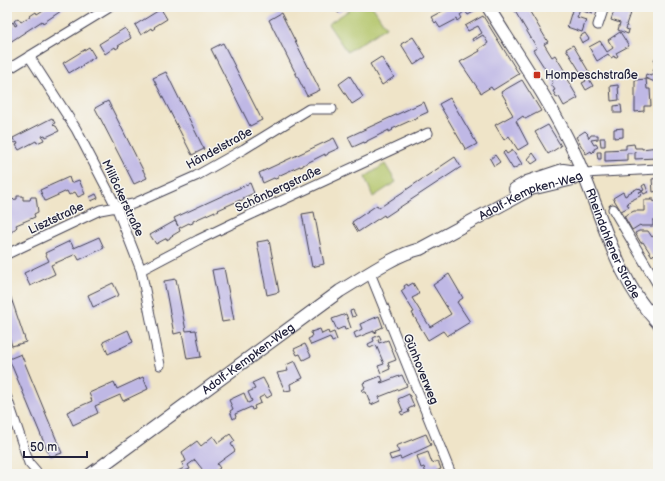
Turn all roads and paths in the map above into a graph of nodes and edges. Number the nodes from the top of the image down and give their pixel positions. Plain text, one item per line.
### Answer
1 (108, 7) edge
2 (488, 7) edge
3 (604, 7) edge
4 (598, 25) dead end
5 (29, 56) junction
6 (7, 70) edge
7 (332, 109) dead end
8 (428, 133) dead end
9 (658, 169) edge
10 (584, 173) junction
11 (116, 206) junction
12 (613, 209) dead end
13 (7, 254) edge
14 (141, 270) junction
15 (370, 274) junction
16 (658, 285) edge
17 (658, 305) edge
18 (648, 311) junction
19 (658, 322) edge
20 (160, 365) dead end
21 (7, 398) edge
22 (36, 471) dead end
23 (91, 474) edge
24 (451, 474) edge

1 - 5 street
2 - 10 main road, Rheindahlener Straße
3 - 4 street
5 - 6 street
5 - 11 street, Millöckerstraße
7 - 11 street, Händelstraße
8 - 14 street, Schönbergstraße
9 - 10 street
10 - 15 main road, Adolf-Kempken-Weg
10 - 18 main road, Rheindahlener Straße
11 - 13 street, Lisztstraße
11 - 14 street, Millöckerstraße
12 - 16 street, Rheindahlener Straße
14 - 20 street, Millöckerstraße
15 - 23 main road, Adolf-Kempken-Weg
15 - 24 street, Günhoverweg
17 - 18 street, Rheindahlener Straße
18 - 19 main road, Rheindahlener Straße
21 - 22 street

